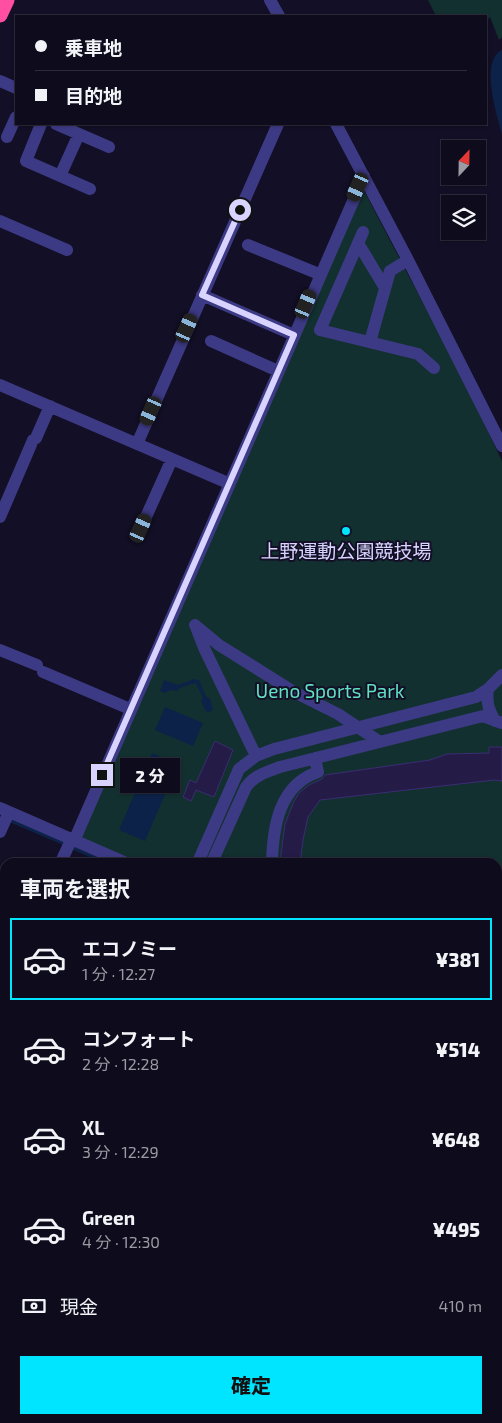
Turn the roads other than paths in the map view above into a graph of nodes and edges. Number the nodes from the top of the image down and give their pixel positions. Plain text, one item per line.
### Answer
1 (6, 0) edge
2 (270, 0) edge
3 (0, 15) edge
4 (278, 15) edge
5 (0, 81) edge
6 (15, 88) edge
7 (15, 120) edge
8 (41, 125) edge
9 (58, 125) edge
10 (278, 125) edge
11 (337, 125) edge
12 (79, 134) junction
13 (8, 137) dead end
14 (109, 147) dead end
15 (60, 176) junction
16 (364, 176) junction
17 (90, 190) dead end
18 (0, 221) edge
19 (248, 245) dead end
20 (67, 250) dead end
21 (408, 260) junction
22 (320, 274) junction
23 (385, 288) junction
24 (202, 295) junction
25 (294, 335) junction
26 (211, 341) dead end
27 (370, 342) junction
28 (434, 368) dead end
29 (278, 371) junction
30 (0, 385) edge
31 (50, 406) junction
32 (137, 444) junction
33 (502, 446) edge
34 (172, 458) junction
35 (228, 483) junction
36 (0, 517) edge
37 (141, 528) dead end
38 (0, 650) edge
39 (502, 675) edge
40 (488, 690) junction
41 (130, 709) junction
42 (498, 722) edge
43 (359, 727) junction
44 (380, 742) junction
45 (274, 749) junction
46 (256, 756) junction
47 (315, 758) junction
48 (280, 767) junction
49 (4, 810) edge
50 (0, 832) edge
51 (72, 840) junction
52 (63, 858) edge
53 (115, 858) edge
54 (200, 858) edge
55 (214, 858) edge
56 (272, 858) edge

1 - 3 highway
2 - 4 street
5 - 6 street
7 - 13 street
8 - 15 street
9 - 12 street
10 - 24 street
11 - 16 street
12 - 14 street
12 - 15 street
15 - 17 street
16 - 21 street
16 - 22 street
18 - 20 street
19 - 22 street
21 - 23 street
21 - 33 street
22 - 25 street
23 - 27 street
23 - 27 street
24 - 25 street
24 - 32 street
25 - 29 street
26 - 29 street
27 - 28 street
29 - 35 street
30 - 31 street
31 - 32 street
31 - 36 street
32 - 34 street
34 - 35 street
34 - 37 street
35 - 41 street
38 - 41 street
39 - 40 street
40 - 42 street
40 - 43 street
41 - 51 street
42 - 44 street
43 - 44 street
43 - 45 street
43 - 46 street
44 - 47 street
45 - 46 street
45 - 48 street
46 - 54 street
47 - 48 street
47 - 56 street
48 - 55 street
49 - 50 street
49 - 51 street
51 - 52 street
51 - 53 street

